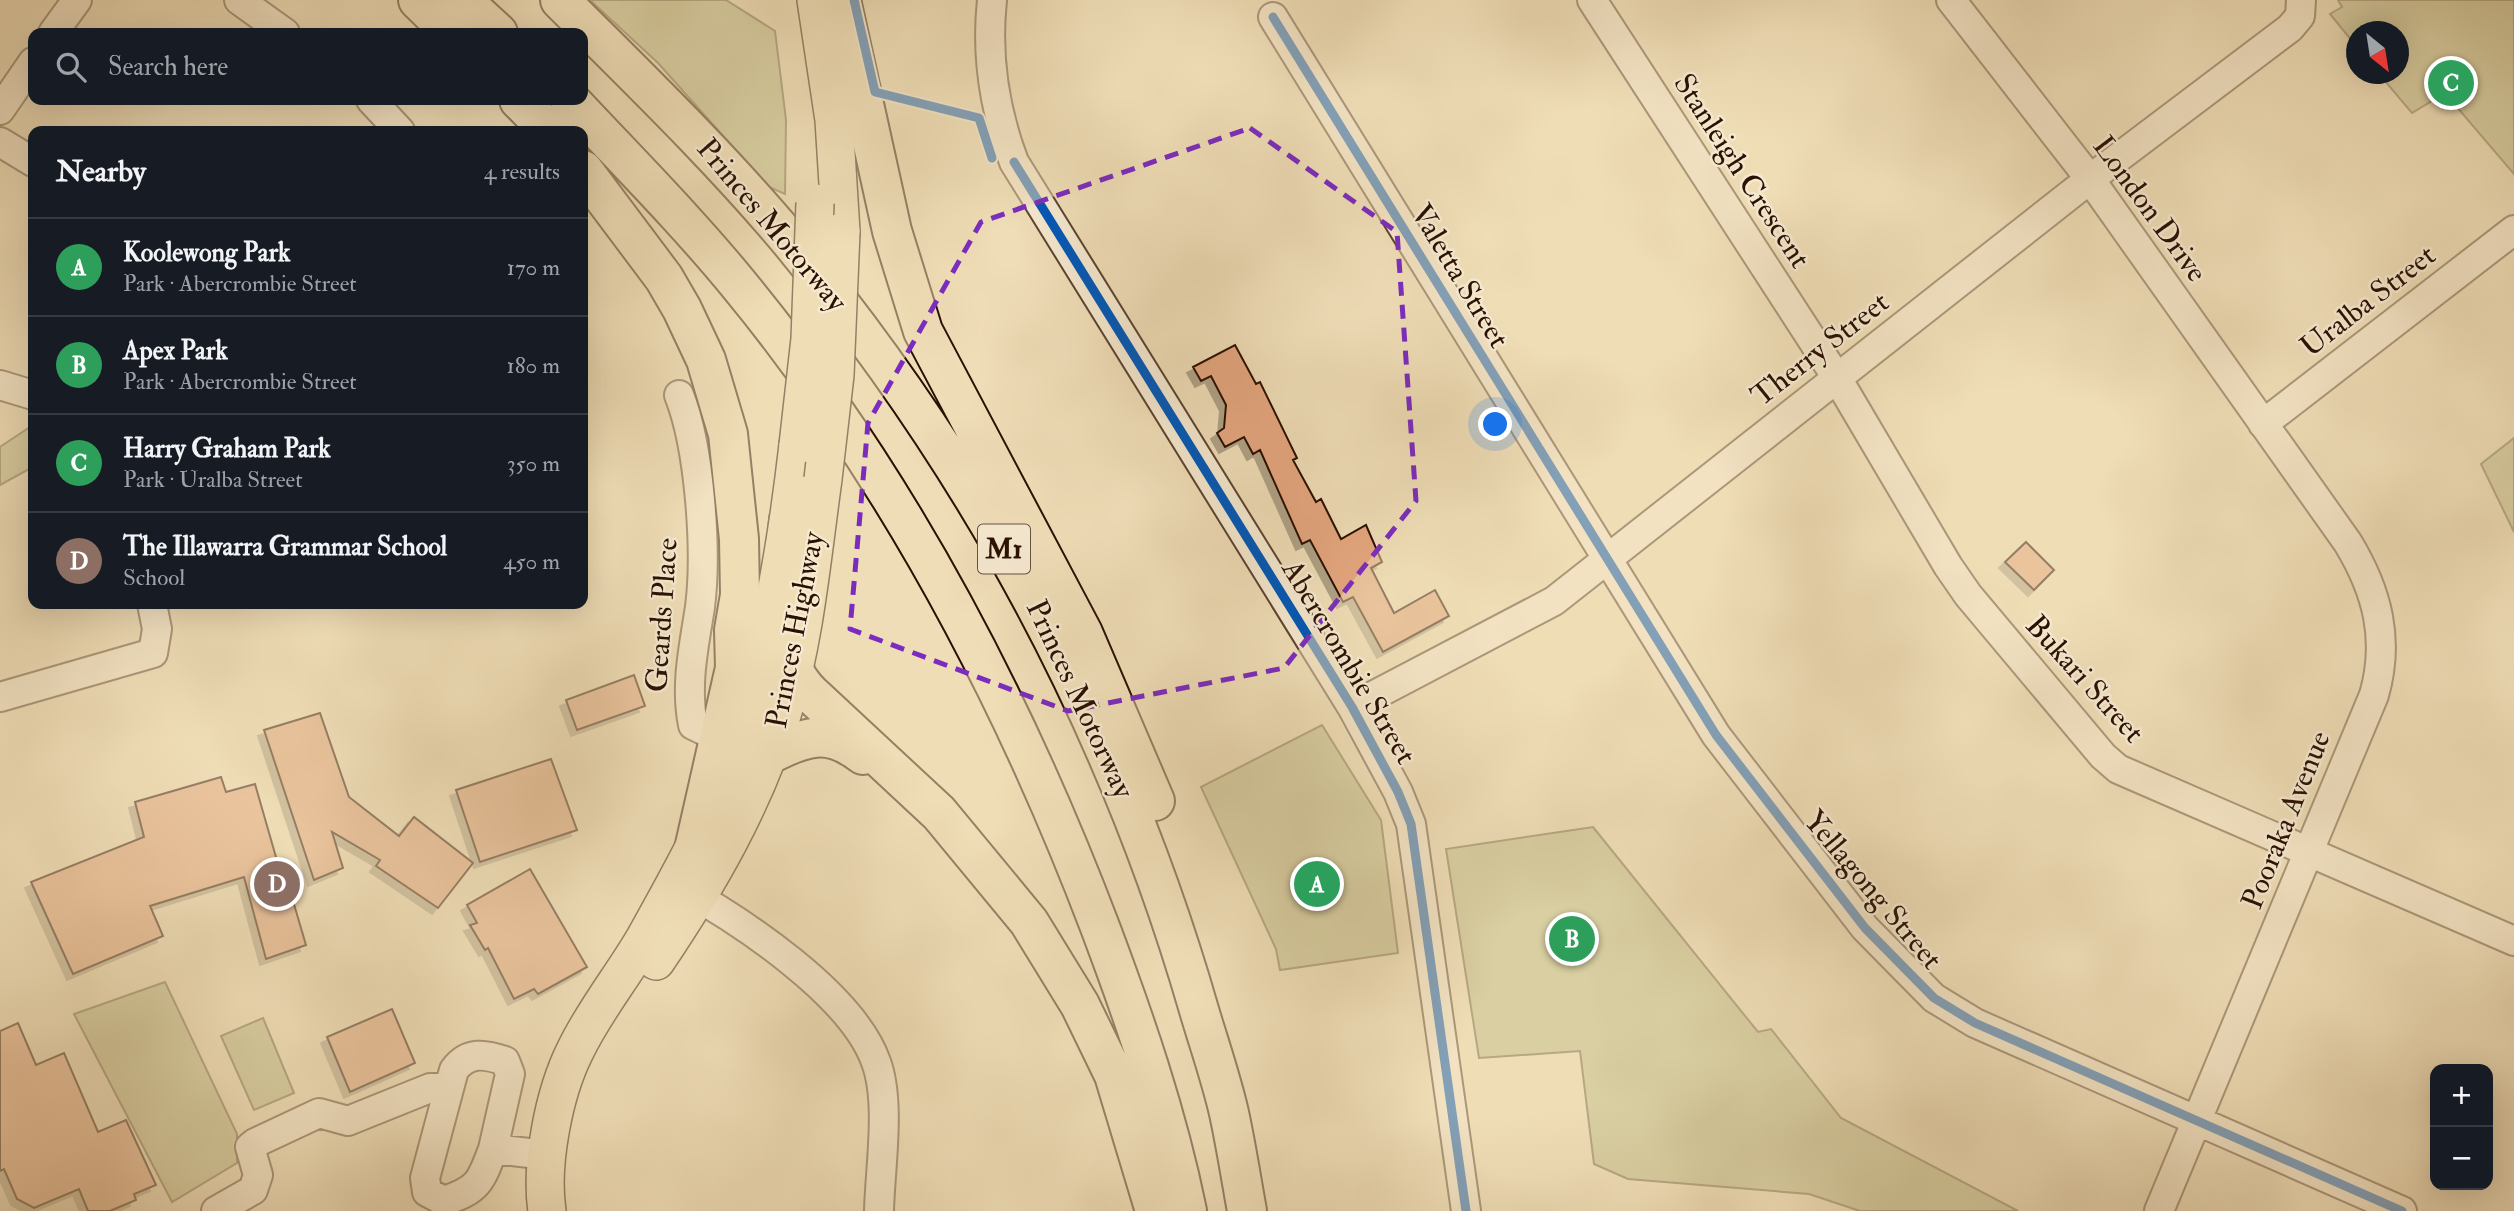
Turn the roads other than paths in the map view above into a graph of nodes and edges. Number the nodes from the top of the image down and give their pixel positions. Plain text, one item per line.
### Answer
1 (77, 0) edge
2 (239, 0) edge
3 (418, 0) edge
4 (462, 0) edge
5 (560, 0) edge
6 (790, 0) edge
7 (816, 0) edge
8 (841, 0) edge
9 (992, 0) edge
10 (1592, 0) edge
11 (1951, 0) edge
12 (2302, 3) edge
13 (1273, 17) dead end
14 (57, 28) edge
15 (278, 28) edge
16 (448, 28) edge
17 (493, 28) edge
18 (28, 69) edge
19 (376, 105) edge
20 (524, 105) edge
21 (575, 105) edge
22 (0, 110) edge
23 (395, 126) edge
24 (545, 126) edge
25 (0, 142) edge
26 (28, 159) edge
27 (588, 177) edge
28 (2090, 179) junction
29 (2514, 230) edge
30 (1837, 379) junction
31 (0, 386) edge
32 (28, 394) edge
33 (680, 395) dead end
34 (2263, 424) junction
35 (2289, 461) joint
36 (789, 520) junction
37 (1606, 560) junction
38 (153, 609) edge
39 (792, 673) junction
40 (0, 696) edge
41 (1352, 707) junction
42 (741, 746) junction
43 (695, 845) joint
44 (2309, 852) junction
45 (985, 869) junction
46 (687, 891) junction
47 (2514, 941) edge
48 (449, 1088) junction
49 (2198, 1121) junction
50 (493, 1149) junction
51 (547, 1155) junction
52 (216, 1211) edge
53 (547, 1211) edge
54 (559, 1211) edge
55 (878, 1211) edge
56 (1155, 1211) edge
57 (1187, 1211) edge
58 (1247, 1211) edge
59 (1266, 1211) edge
60 (1466, 1211) edge
61 (2159, 1211) edge
62 (2402, 1211) edge

1 - 14 street
2 - 15 street
3 - 16 highway
4 - 17 highway
5 - 58 highway, Princes Motorway / M1
6 - 36 main road, Princes Highway, bridge
7 - 39 main road, Princes Highway, bridge
8 - 59 highway
9 - 41 street, Abercrombie Street
10 - 30 street, Stanleigh Crescent
11 - 28 street, London Drive
12 - 28 street, Therry Street
13 - 37 street, Valetta Street
18 - 22 street
19 - 23 street
20 - 24 highway
21 - 57 highway, M1
25 - 26 street
27 - 42 highway
28 - 30 street, Therry Street
28 - 34 street, London Drive
29 - 34 street, Uralba Street
30 - 37 street, Therry Street
30 - 44 street, Bukari Street
31 - 32 street
33 - 42 street, Geards Place
34 - 35 street, London Drive
35 - 44 street, Pooraka Avenue
36 - 39 highway
36 - 42 main road, Princes Highway
37 - 41 street, Therry Street
37 - 49 street, Yellagong Street
38 - 40 street
39 - 42 main road, Princes Highway
39 - 45 highway
41 - 60 street, Abercrombie Street
42 - 43 highway
42 - 45 highway
42 - 46 main road, Princes Highway
43 - 46 main road, Princes Highway
44 - 47 street, Bukari Street
44 - 49 street, Pooraka Avenue
45 - 56 highway
46 - 51 main road, Princes Highway
46 - 54 main road, Princes Highway
46 - 55 street
48 - 50 street
48 - 50 street
48 - 52 street
49 - 61 street, Pooraka Avenue
49 - 62 street, Yellagong Street
50 - 51 street
51 - 53 main road, Princes Highway

